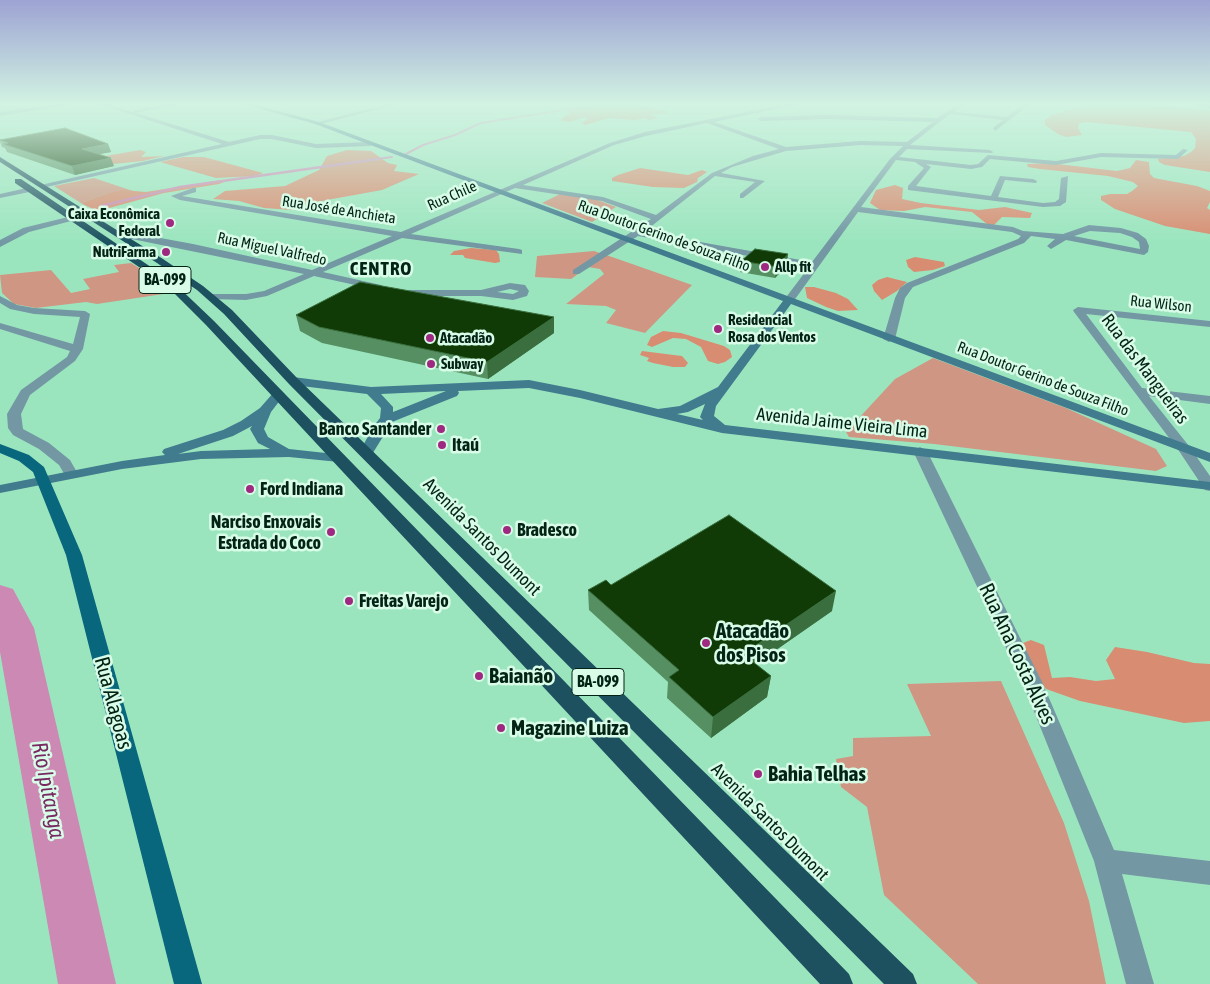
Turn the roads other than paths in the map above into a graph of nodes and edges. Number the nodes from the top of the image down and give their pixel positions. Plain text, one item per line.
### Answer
1 (204, 150) edge
2 (386, 150) edge
3 (598, 150) edge
4 (783, 150) edge
5 (901, 150) edge
6 (965, 150) edge
7 (1184, 150) dead end
8 (990, 152) dead end
9 (0, 159) edge
10 (893, 159) junction
11 (940, 163) junction
12 (929, 165) junction
13 (714, 174) junction
14 (8, 175) dead end
15 (1066, 178) dead end
16 (1033, 181) dead end
17 (45, 186) junction
18 (512, 186) junction
19 (31, 190) junction
20 (193, 190) dead end
21 (497, 192) junction
22 (0, 196) edge
23 (743, 196) dead end
24 (993, 199) junction
25 (856, 209) junction
26 (72, 218) junction
27 (657, 218) junction
28 (117, 233) junction
29 (637, 233) junction
30 (402, 235) junction
31 (1023, 237) junction
32 (1064, 237) junction
33 (624, 240) junction
34 (0, 244) edge
35 (1052, 246) dead end
36 (519, 252) dead end
37 (814, 265) junction
38 (576, 272) dead end
39 (314, 274) junction
40 (510, 286) dead end
41 (210, 296) junction
42 (0, 299) edge
43 (789, 300) junction
44 (1078, 310) joint
45 (1210, 324) edge
46 (0, 326) edge
47 (889, 339) junction
48 (76, 349) junction
49 (293, 381) junction
50 (724, 386) junction
51 (473, 387) junction
52 (372, 391) junction
53 (1138, 391) junction
54 (278, 396) junction
55 (1189, 398) junction
56 (1210, 400) edge
57 (1154, 410) junction
58 (265, 412) junction
59 (651, 412) junction
60 (387, 419) junction
61 (722, 429) junction
62 (0, 448) edge
63 (1184, 449) junction
64 (920, 451) junction
65 (289, 453) junction
66 (366, 453) junction
67 (339, 458) junction
68 (1210, 458) edge
69 (122, 465) junction
70 (71, 474) junction
71 (43, 480) junction
72 (1210, 486) edge
73 (0, 489) edge
74 (1106, 861) junction
75 (1210, 873) edge
76 (188, 984) edge
77 (838, 984) edge
78 (903, 984) edge
79 (1140, 984) edge

1 - 17 street
2 - 21 main road, Rua Doutor Gerino de Souza Filho
3 - 18 street, Rua Chile
4 - 13 street
5 - 10 street
6 - 8 street
7 - 11 street
9 - 17 highway, Avenida Santos Dumont / BA-099
10 - 11 street
10 - 12 street
10 - 25 street
11 - 12 street
12 - 24 street
13 - 23 street
13 - 27 street
14 - 19 highway, BA-099
15 - 24 street
16 - 24 street
17 - 28 highway, Avenida Santos Dumont / BA-099
18 - 21 street, Rua Chile
18 - 27 street
19 - 22 street
19 - 26 highway, BA-099
20 - 30 street, Rua José de Anchieta
21 - 30 street, Rua Chile
21 - 33 main road, Rua Doutor Gerino de Souza Filho
25 - 31 street
25 - 37 street
26 - 34 street
26 - 54 highway, BA-099
27 - 29 street
28 - 39 street, Rua Miguel Valfredo
28 - 41 highway, Avenida Santos Dumont / BA-099
29 - 33 street
29 - 37 street
30 - 36 street, Rua José de Anchieta
30 - 39 street, Rua Chile
31 - 32 street
31 - 47 street
32 - 32 street
32 - 35 street
33 - 38 street
33 - 43 main road, Rua Doutor Gerino de Souza Filho
37 - 43 street
39 - 40 street, Rua Miguel Valfredo
39 - 41 street, Rua Chile
41 - 49 highway, Avenida Santos Dumont / BA-099
42 - 48 street
43 - 47 main road, Rua Doutor Gerino de Souza Filho
43 - 50 main road
44 - 45 street, Rua Wilson
44 - 53 street, Rua das Mangueiras
46 - 48 street
47 - 63 main road, Rua Doutor Gerino de Souza Filho
48 - 70 street
49 - 52 main road, Avenida Jaime Vieira Lima
49 - 66 highway, Avenida Santos Dumont / BA-099
50 - 59 main road
50 - 61 main road
51 - 52 main road, Avenida Jaime Vieira Lima
51 - 59 main road, Avenida Jaime Vieira Lima
51 - 60 main road, Avenida Jaime Vieira Lima
52 - 60 main road
53 - 55 street
53 - 57 street, Rua das Mangueiras
54 - 58 main road
54 - 67 highway, BA-099
55 - 56 street
55 - 57 street
57 - 63 street, Rua das Mangueiras
58 - 65 main road
58 - 69 main road
59 - 61 main road, Avenida Jaime Vieira Lima
60 - 66 main road
61 - 64 main road, Avenida Jaime Vieira Lima
62 - 71 main road, Rua Alagoas
63 - 68 main road, Rua Doutor Gerino de Souza Filho
63 - 72 street, Rua das Mangueiras
64 - 72 main road, Avenida Jaime Vieira Lima
64 - 74 street, Rua Ana Costa Alves
65 - 67 main road
65 - 69 main road
66 - 78 highway, Avenida Santos Dumont / BA-099
67 - 77 highway, BA-099
69 - 70 main road
70 - 71 main road
71 - 73 main road
71 - 76 main road, Rua Alagoas
74 - 75 street
74 - 79 street, Rua Ana Costa Alves

